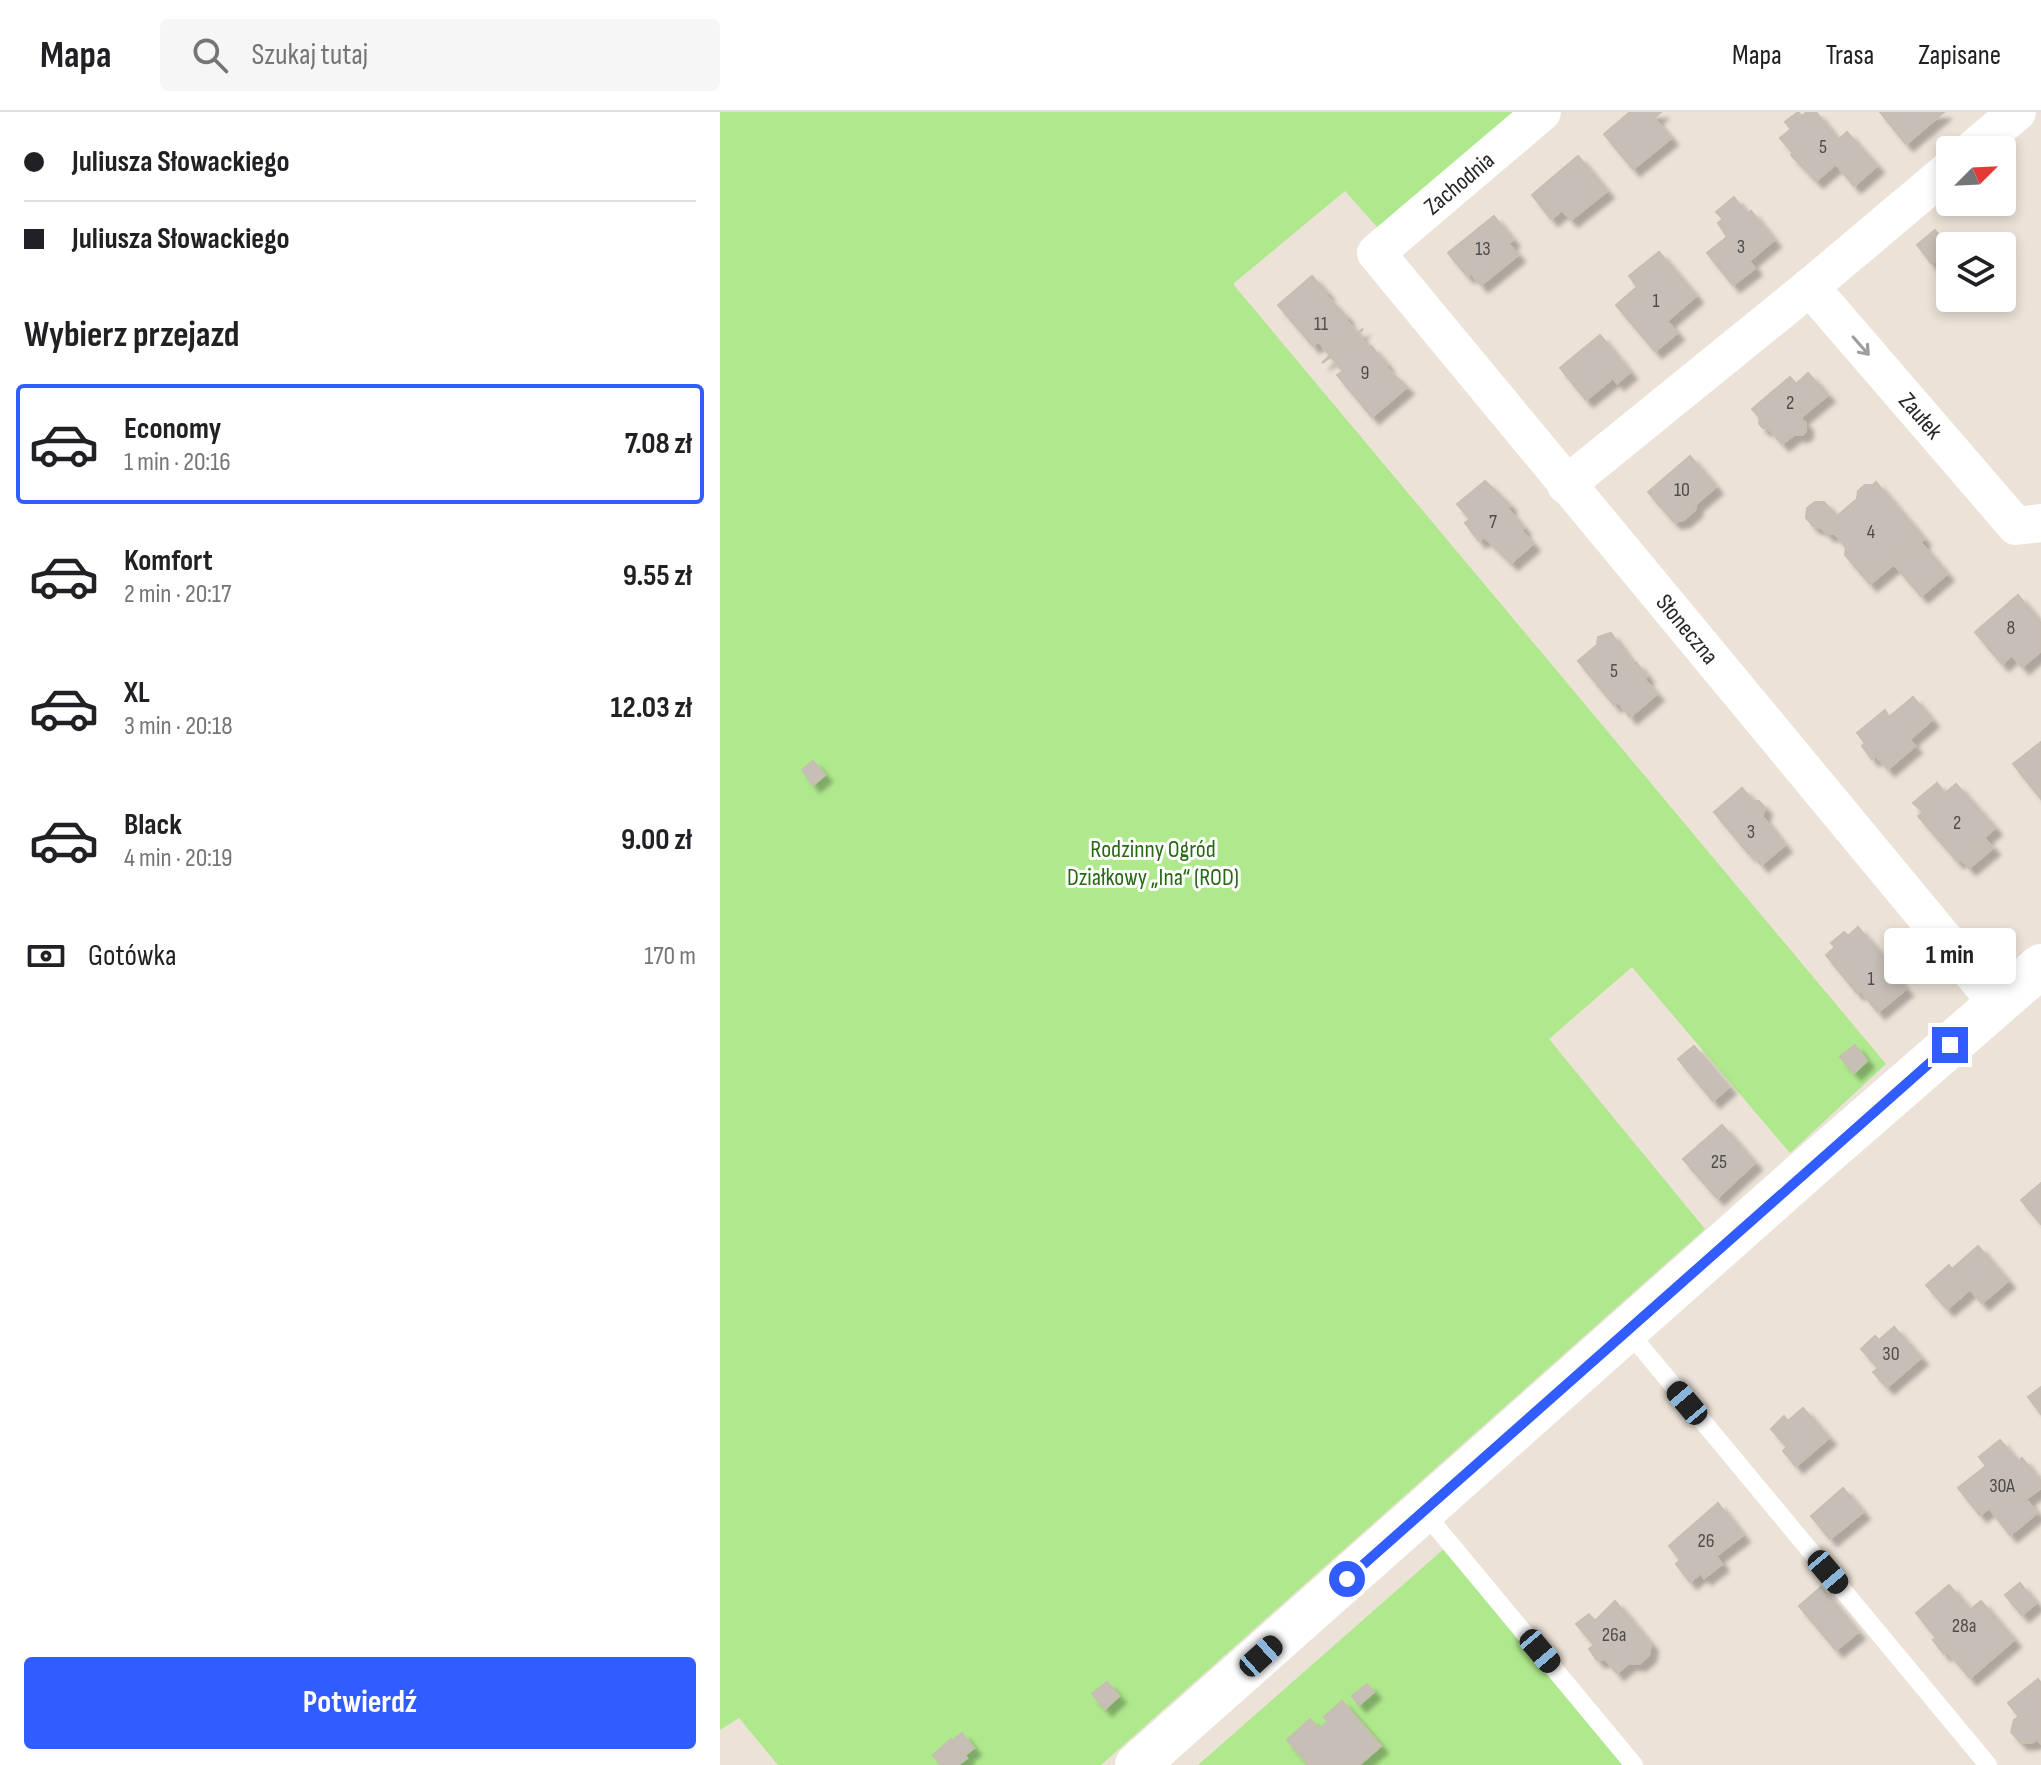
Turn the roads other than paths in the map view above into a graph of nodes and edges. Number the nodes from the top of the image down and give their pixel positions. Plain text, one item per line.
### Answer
1 (1542, 112) edge
2 (1936, 181) edge
3 (1376, 253) joint
4 (1810, 287) junction
5 (1566, 485) junction
6 (2041, 523) edge
7 (2041, 966) edge
8 (1998, 1004) junction
9 (1627, 1330) junction
10 (1423, 1511) junction
11 (1137, 1765) edge
12 (1634, 1765) edge
13 (1988, 1765) edge

1 - 3 street, Zachodnia
2 - 4 street
3 - 5 street, Słoneczna
4 - 5 street
4 -> 6 street, Zaułek
5 - 8 street, Słoneczna
7 - 8 street
8 - 9 street
9 - 10 street
9 - 13 lane
10 - 11 street
10 - 12 lane

